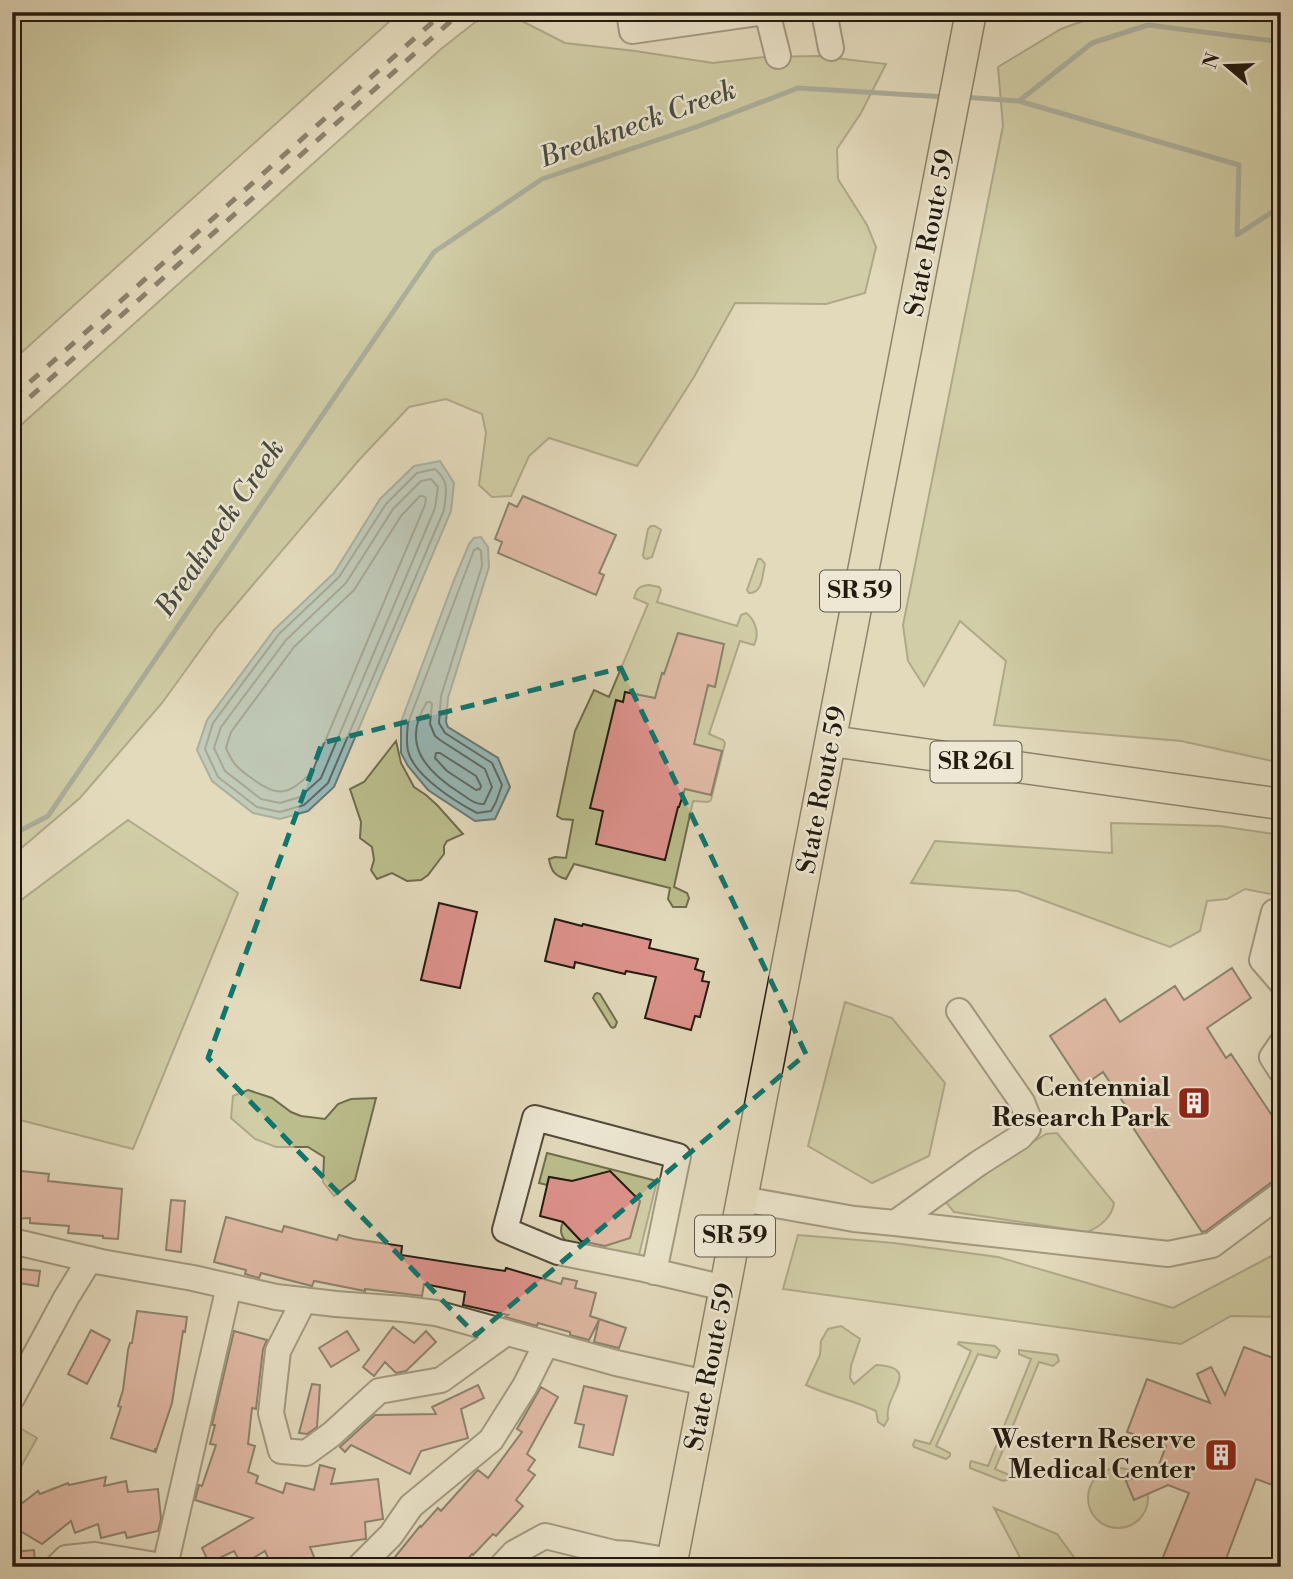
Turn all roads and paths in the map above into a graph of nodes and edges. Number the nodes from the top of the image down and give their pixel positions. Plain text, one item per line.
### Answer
1 (629, 12) edge
2 (766, 12) edge
3 (824, 12) edge
4 (971, 12) edge
5 (831, 48) dead end
6 (778, 56) dead end
7 (831, 741) junction
8 (1281, 804) edge
9 (1274, 912) dead end
10 (1281, 982) edge
11 (959, 1011) dead end
12 (1281, 1044) edge
13 (1281, 1071) edge
14 (1281, 1194) edge
15 (742, 1199) junction
16 (895, 1223) junction
17 (12, 1241) edge
18 (90, 1259) junction
19 (654, 1272) junction
20 (229, 1286) junction
21 (725, 1288) junction
22 (304, 1300) junction
23 (506, 1333) junction
24 (546, 1344) junction
25 (706, 1383) junction
26 (12, 1398) edge
27 (607, 1560) edge
28 (671, 1564) edge
29 (57, 1567) edge
30 (167, 1567) edge
31 (359, 1567) edge
32 (501, 1567) edge

1 - 2 street
2 - 6 street
3 - 5 street
4 - 7 main road, State Route 59 / SR 59
7 - 8 main road, SR 261
7 - 15 main road, State Route 59 / SR 59
9 - 10 street
11 - 16 street
12 - 13 street
14 - 16 street
15 - 16 street
15 - 21 main road, State Route 59 / SR 59
17 - 18 street
18 - 20 street
18 - 26 street
19 - 19 street
19 - 21 street
20 - 22 street
20 - 30 street
21 - 25 main road, State Route 59 / SR 59
22 - 23 street
22 - 23 street
23 - 24 street
24 - 25 street
24 - 31 street
25 - 28 main road, State Route 59 / SR 59
27 - 28 street
27 - 32 street
29 - 30 street

